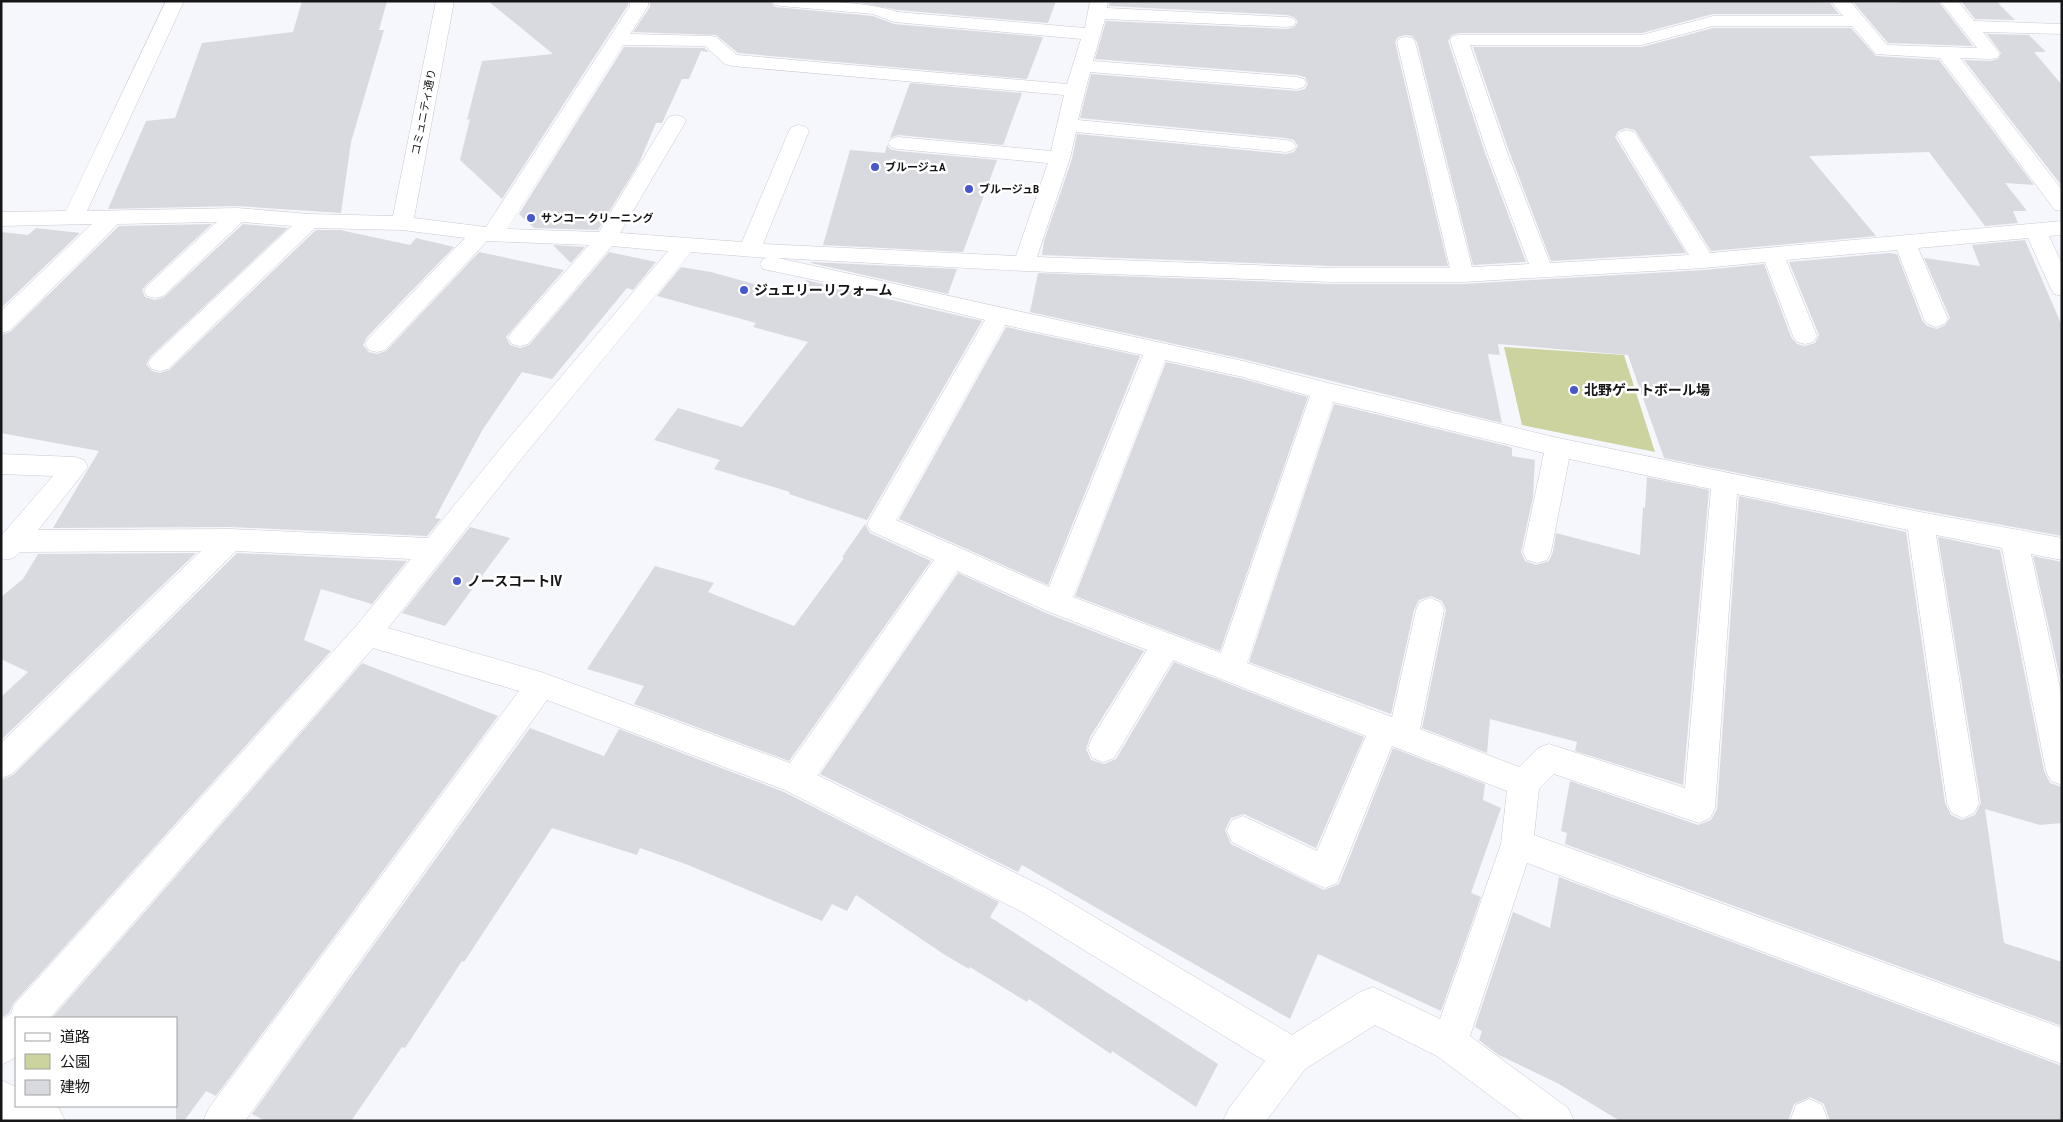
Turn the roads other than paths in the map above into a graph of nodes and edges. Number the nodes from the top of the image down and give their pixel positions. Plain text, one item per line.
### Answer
1 (175, 1) edge
2 (445, 1) edge
3 (639, 1) edge
4 (781, 1) edge
5 (1840, 1) edge
6 (1949, 1) edge
7 (878, 5) edge
8 (1098, 7) edge
9 (1856, 21) junction
10 (1287, 22) dead end
11 (1969, 26) junction
12 (2062, 29) edge
13 (1091, 34) junction
14 (618, 38) junction
15 (1406, 42) dead end
16 (1946, 53) junction
17 (1083, 66) junction
18 (1297, 83) dead end
19 (1075, 90) junction
20 (676, 121) dead end
21 (1068, 125) junction
22 (799, 131) dead end
23 (1627, 136) dead end
24 (898, 144) dead end
25 (1286, 146) dead end
26 (1060, 158) junction
27 (2062, 205) edge
28 (237, 215) junction
29 (74, 216) junction
30 (112, 217) junction
31 (1, 219) edge
32 (310, 221) junction
33 (402, 223) junction
34 (2062, 228) edge
35 (2036, 231) junction
36 (487, 234) junction
37 (606, 239) junction
38 (1905, 243) junction
39 (684, 246) junction
40 (750, 250) junction
41 (1773, 255) junction
42 (1704, 261) junction
43 (1024, 264) junction
44 (1542, 270) junction
45 (1463, 275) junction
46 (2062, 288) edge
47 (156, 292) dead end
48 (999, 316) junction
49 (1936, 319) dead end
50 (1, 325) edge
51 (1805, 336) dead end
52 (520, 338) dead end
53 (377, 344) dead end
54 (1157, 350) junction
55 (160, 363) dead end
56 (1324, 391) junction
57 (1558, 447) junction
58 (1, 464) edge
59 (1725, 481) junction
60 (1920, 522) junction
61 (2014, 539) junction
62 (230, 540) junction
63 (7, 548) edge
64 (434, 549) junction
65 (2062, 549) edge
66 (1537, 552) dead end
67 (952, 556) junction
68 (1057, 603) junction
69 (1430, 610) dead end
70 (366, 634) junction
71 (1166, 646) junction
72 (1230, 671) junction
73 (541, 685) junction
74 (1393, 732) junction
75 (1103, 748) dead end
76 (1, 764) edge
77 (2062, 771) edge
78 (796, 780) junction
79 (1524, 783) junction
80 (1963, 803) dead end
81 (1242, 831) dead end
82 (1518, 844) junction
83 (28, 1017) edge
84 (15, 1031) edge
85 (1450, 1043) junction
86 (2062, 1046) edge
87 (1, 1047) edge
88 (1292, 1056) junction
89 (1, 1099) edge
90 (15, 1106) edge
91 (17, 1107) edge
92 (46, 1121) edge
93 (222, 1121) edge
94 (1242, 1121) edge
95 (1555, 1121) edge

1 - 29 street
2 - 33 street, コミュニティ通り
3 - 14 street
4 - 7 street
5 - 9 street
6 - 11 street
7 - 13 street
8 - 10 street
8 - 13 street
9 - 16 street
9 - 44 street
11 - 12 street
11 - 16 street
13 - 17 street
14 - 19 street
14 - 36 street
15 - 45 street
16 - 27 street
17 - 18 street
17 - 19 street
19 - 21 street
20 - 37 street
21 - 25 street
21 - 26 street
22 - 40 street
23 - 42 street
24 - 26 street
26 - 43 street
28 - 30 street
28 - 32 street
28 - 47 street
29 - 30 street
29 - 31 street
30 - 50 street
32 - 33 street
32 - 55 street
33 - 36 street
34 - 35 street
35 - 38 street
35 - 46 street
36 - 37 street
36 - 53 street
37 - 39 street
37 - 52 street
38 - 41 street
38 - 49 street
39 - 40 street
39 - 48 street
39 - 64 street
40 - 43 street
41 - 42 street
41 - 51 street
42 - 44 street
43 - 45 street
44 - 45 street
48 - 54 street
48 - 67 street
54 - 56 street
54 - 68 street
56 - 57 street
56 - 72 street
57 - 59 street
57 - 66 street
58 - 63 street
59 - 60 street
59 - 79 street
60 - 61 street
60 - 80 street
61 - 65 street
61 - 77 street
62 - 63 street
62 - 64 street
62 - 76 street
64 - 70 street
67 - 68 street
67 - 78 street
68 - 71 street
69 - 74 street
70 - 73 street
70 - 83 street
71 - 72 street
71 - 75 street
72 - 74 street
73 - 78 street
73 - 93 street
74 - 79 street
74 - 81 street
78 - 88 street
79 - 82 street
82 - 85 street
82 - 86 street
84 - 87 street
85 - 88 street
85 - 95 street
88 - 94 street
89 - 90 street
91 - 92 street

